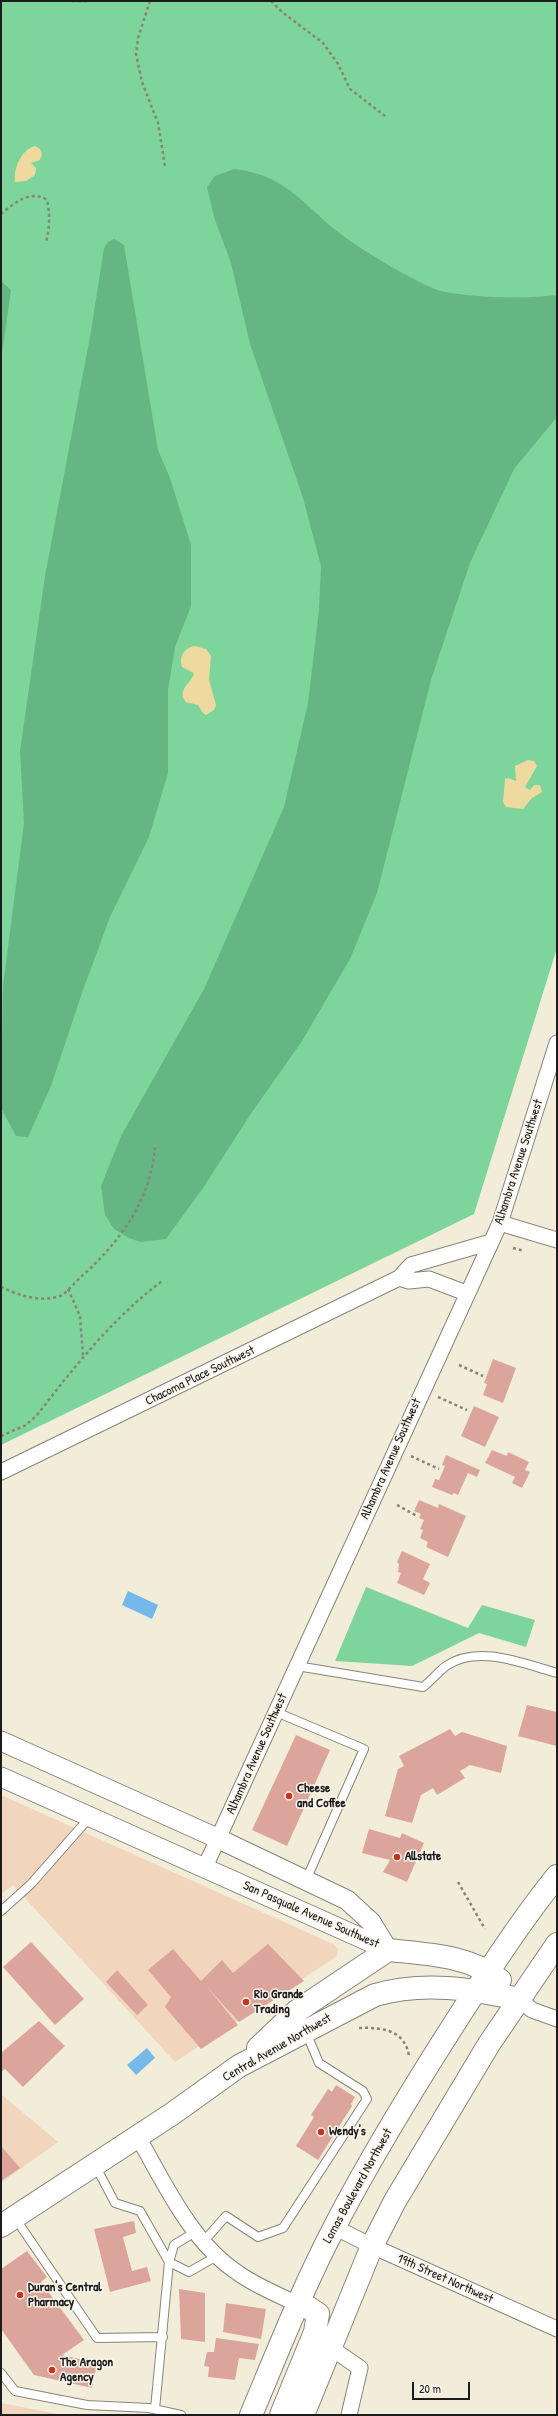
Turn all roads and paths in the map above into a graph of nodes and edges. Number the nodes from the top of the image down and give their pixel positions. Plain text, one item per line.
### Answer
1 (72, 1) edge
2 (88, 1) edge
3 (150, 1) edge
4 (271, 1) edge
5 (384, 116) dead end
6 (164, 166) dead end
7 (1, 214) edge
8 (46, 242) dead end
9 (557, 1043) edge
10 (155, 1147) dead end
11 (500, 1223) junction
12 (557, 1240) edge
13 (491, 1242) junction
14 (513, 1248) dead end
15 (524, 1251) dead end
16 (399, 1278) junction
17 (162, 1281) dead end
18 (1, 1287) edge
19 (68, 1289) junction
20 (466, 1293) junction
21 (82, 1357) junction
22 (459, 1365) dead end
23 (483, 1376) dead end
24 (436, 1396) dead end
25 (467, 1410) dead end
26 (1, 1436) edge
27 (409, 1455) dead end
28 (439, 1469) dead end
29 (1, 1472) edge
30 (397, 1505) dead end
31 (417, 1516) dead end
32 (297, 1666) junction
33 (557, 1673) edge
34 (276, 1712) junction
35 (1, 1741) edge
36 (1, 1777) edge
37 (90, 1816) junction
38 (219, 1839) junction
39 (205, 1867) junction
40 (557, 1876) edge
41 (306, 1880) junction
42 (458, 1882) dead end
43 (1, 1911) edge
44 (485, 1929) dead end
45 (557, 1944) edge
46 (388, 1950) junction
47 (489, 1970) junction
48 (476, 1990) junction
49 (520, 1999) junction
50 (557, 2019) edge
51 (353, 2028) dead end
52 (306, 2032) junction
53 (408, 2060) dead end
54 (239, 2066) junction
55 (138, 2137) junction
56 (95, 2164) junction
57 (8, 2222) edge
58 (334, 2227) junction
59 (199, 2236) junction
60 (372, 2246) junction
61 (217, 2256) junction
62 (168, 2262) junction
63 (297, 2304) junction
64 (557, 2329) edge
65 (163, 2337) junction
66 (331, 2348) junction
67 (1, 2374) edge
68 (155, 2409) junction
69 (181, 2415) edge
70 (251, 2415) edge
71 (281, 2415) edge
72 (302, 2415) edge
73 (349, 2415) edge

1 - 2 path
3 - 6 path
4 - 5 path
7 - 8 path
9 - 11 street, Alhambra Avenue Southwest
10 - 19 path
11 - 12 street
11 - 13 street, Alhambra Avenue Southwest
13 - 16 street, Chacoma Place Southwest
13 - 20 street, Alhambra Avenue Southwest
14 - 15 path
16 - 20 street
16 - 29 street, Chacoma Place Southwest
17 - 21 path
18 - 19 path
19 - 21 path
20 - 32 street, Alhambra Avenue Southwest
21 - 26 path
22 - 23 path
24 - 25 path
27 - 28 path
30 - 31 path
32 - 33 lane
32 - 34 street, Alhambra Avenue Southwest
34 - 38 street, Alhambra Avenue Southwest
34 - 41 lane
35 - 38 street, San Pasquale Avenue Southwest
36 - 37 street, San Pasquale Avenue Southwest
37 - 39 street, San Pasquale Avenue Southwest
37 - 43 lane
38 - 39 street, Alhambra Avenue Southwest
38 - 41 street, San Pasquale Avenue Southwest
39 - 46 street, San Pasquale Avenue Southwest
40 - 47 main road, Lomas Boulevard Northwest
41 - 46 street, San Pasquale Avenue Southwest
42 - 44 path
45 - 49 main road
46 - 47 main road
46 - 54 main road
47 - 48 main road, Lomas Boulevard Northwest
47 - 49 main road
48 - 49 main road, Central Avenue Northwest
48 - 52 main road, Central Avenue Northwest
48 - 58 main road, Lomas Boulevard Northwest
49 - 50 street
49 - 60 main road
51 - 53 path
52 - 54 main road, Central Avenue Northwest
52 - 59 lane
54 - 55 main road, Central Avenue Northwest
55 - 56 main road, Central Avenue Northwest
55 - 59 street
56 - 57 main road, Central Avenue Northwest
56 - 62 lane
57 - 65 lane
58 - 60 street, 19th Street Northwest
58 - 63 main road, Lomas Boulevard Northwest
59 - 61 street
59 - 62 lane
60 - 64 street, 19th Street Northwest
60 - 66 main road
61 - 62 lane
61 - 63 street
62 - 65 lane
63 - 70 main road, Lomas Boulevard Northwest
63 - 71 main road
65 - 68 lane
66 - 72 main road
66 - 73 street
67 - 68 lane
68 - 69 lane

